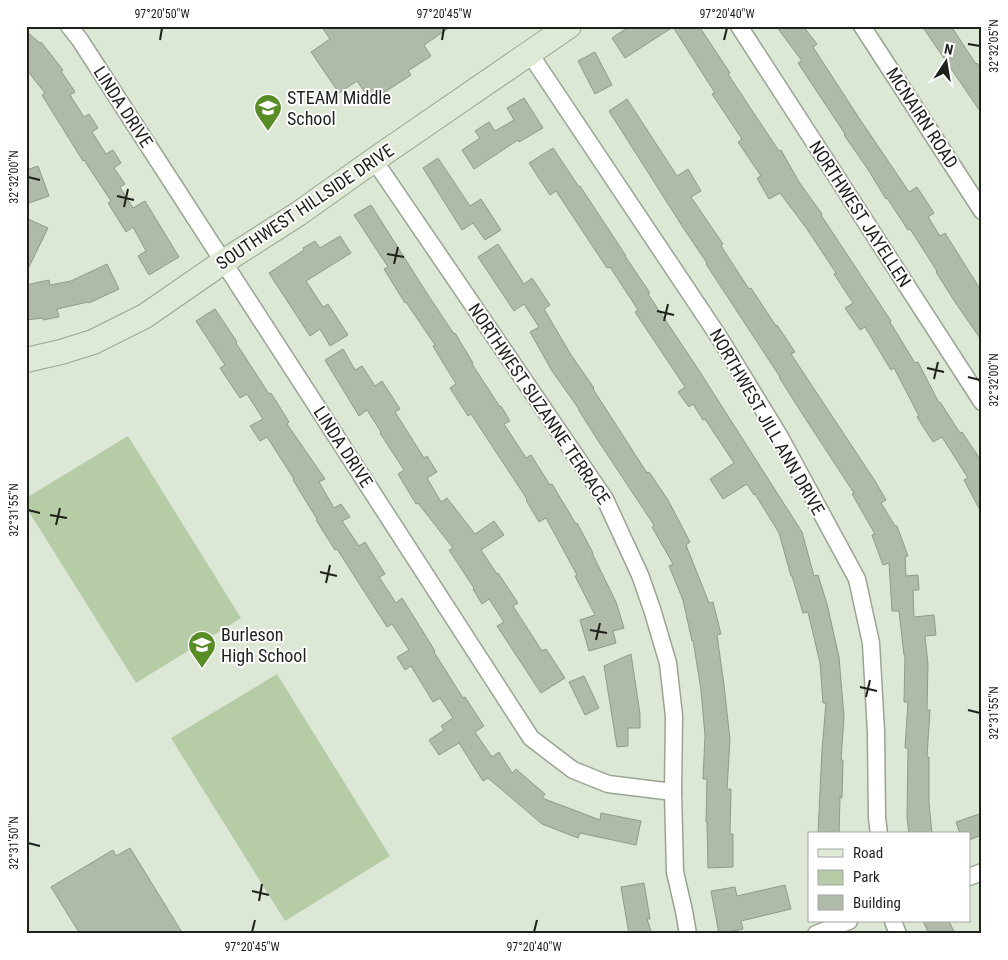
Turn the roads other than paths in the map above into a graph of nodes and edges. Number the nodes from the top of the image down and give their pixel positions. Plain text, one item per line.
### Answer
1 (69, 26) edge
2 (569, 26) edge
3 (739, 26) edge
4 (862, 26) edge
5 (530, 54) junction
6 (374, 160) junction
7 (982, 211) edge
8 (223, 262) junction
9 (26, 360) edge
10 (982, 402) edge
11 (673, 792) junction
12 (878, 832) edge
13 (982, 872) edge
14 (970, 877) edge
15 (846, 922) edge
16 (893, 922) edge
17 (688, 934) edge
18 (816, 934) edge
19 (898, 934) edge

1 - 8 street, LINDA DRIVE
2 - 5 street, SOUTHWEST HILLSIDE DRIVE
3 - 10 street, NORTHWEST JAYELLEN
4 - 7 street, MCNAIRN ROAD
5 - 6 street, SOUTHWEST HILLSIDE DRIVE
5 - 12 street, NORTHWEST JILL ANN DRIVE
6 - 8 street, SOUTHWEST HILLSIDE DRIVE
6 - 11 street, NORTHWEST SUZANNE TERRACE
8 - 9 street, SOUTHWEST HILLSIDE DRIVE
8 - 11 street, LINDA DRIVE
11 - 17 street, NORTHWEST SUZANNE TERRACE
13 - 14 street
15 - 18 street
16 - 19 street

